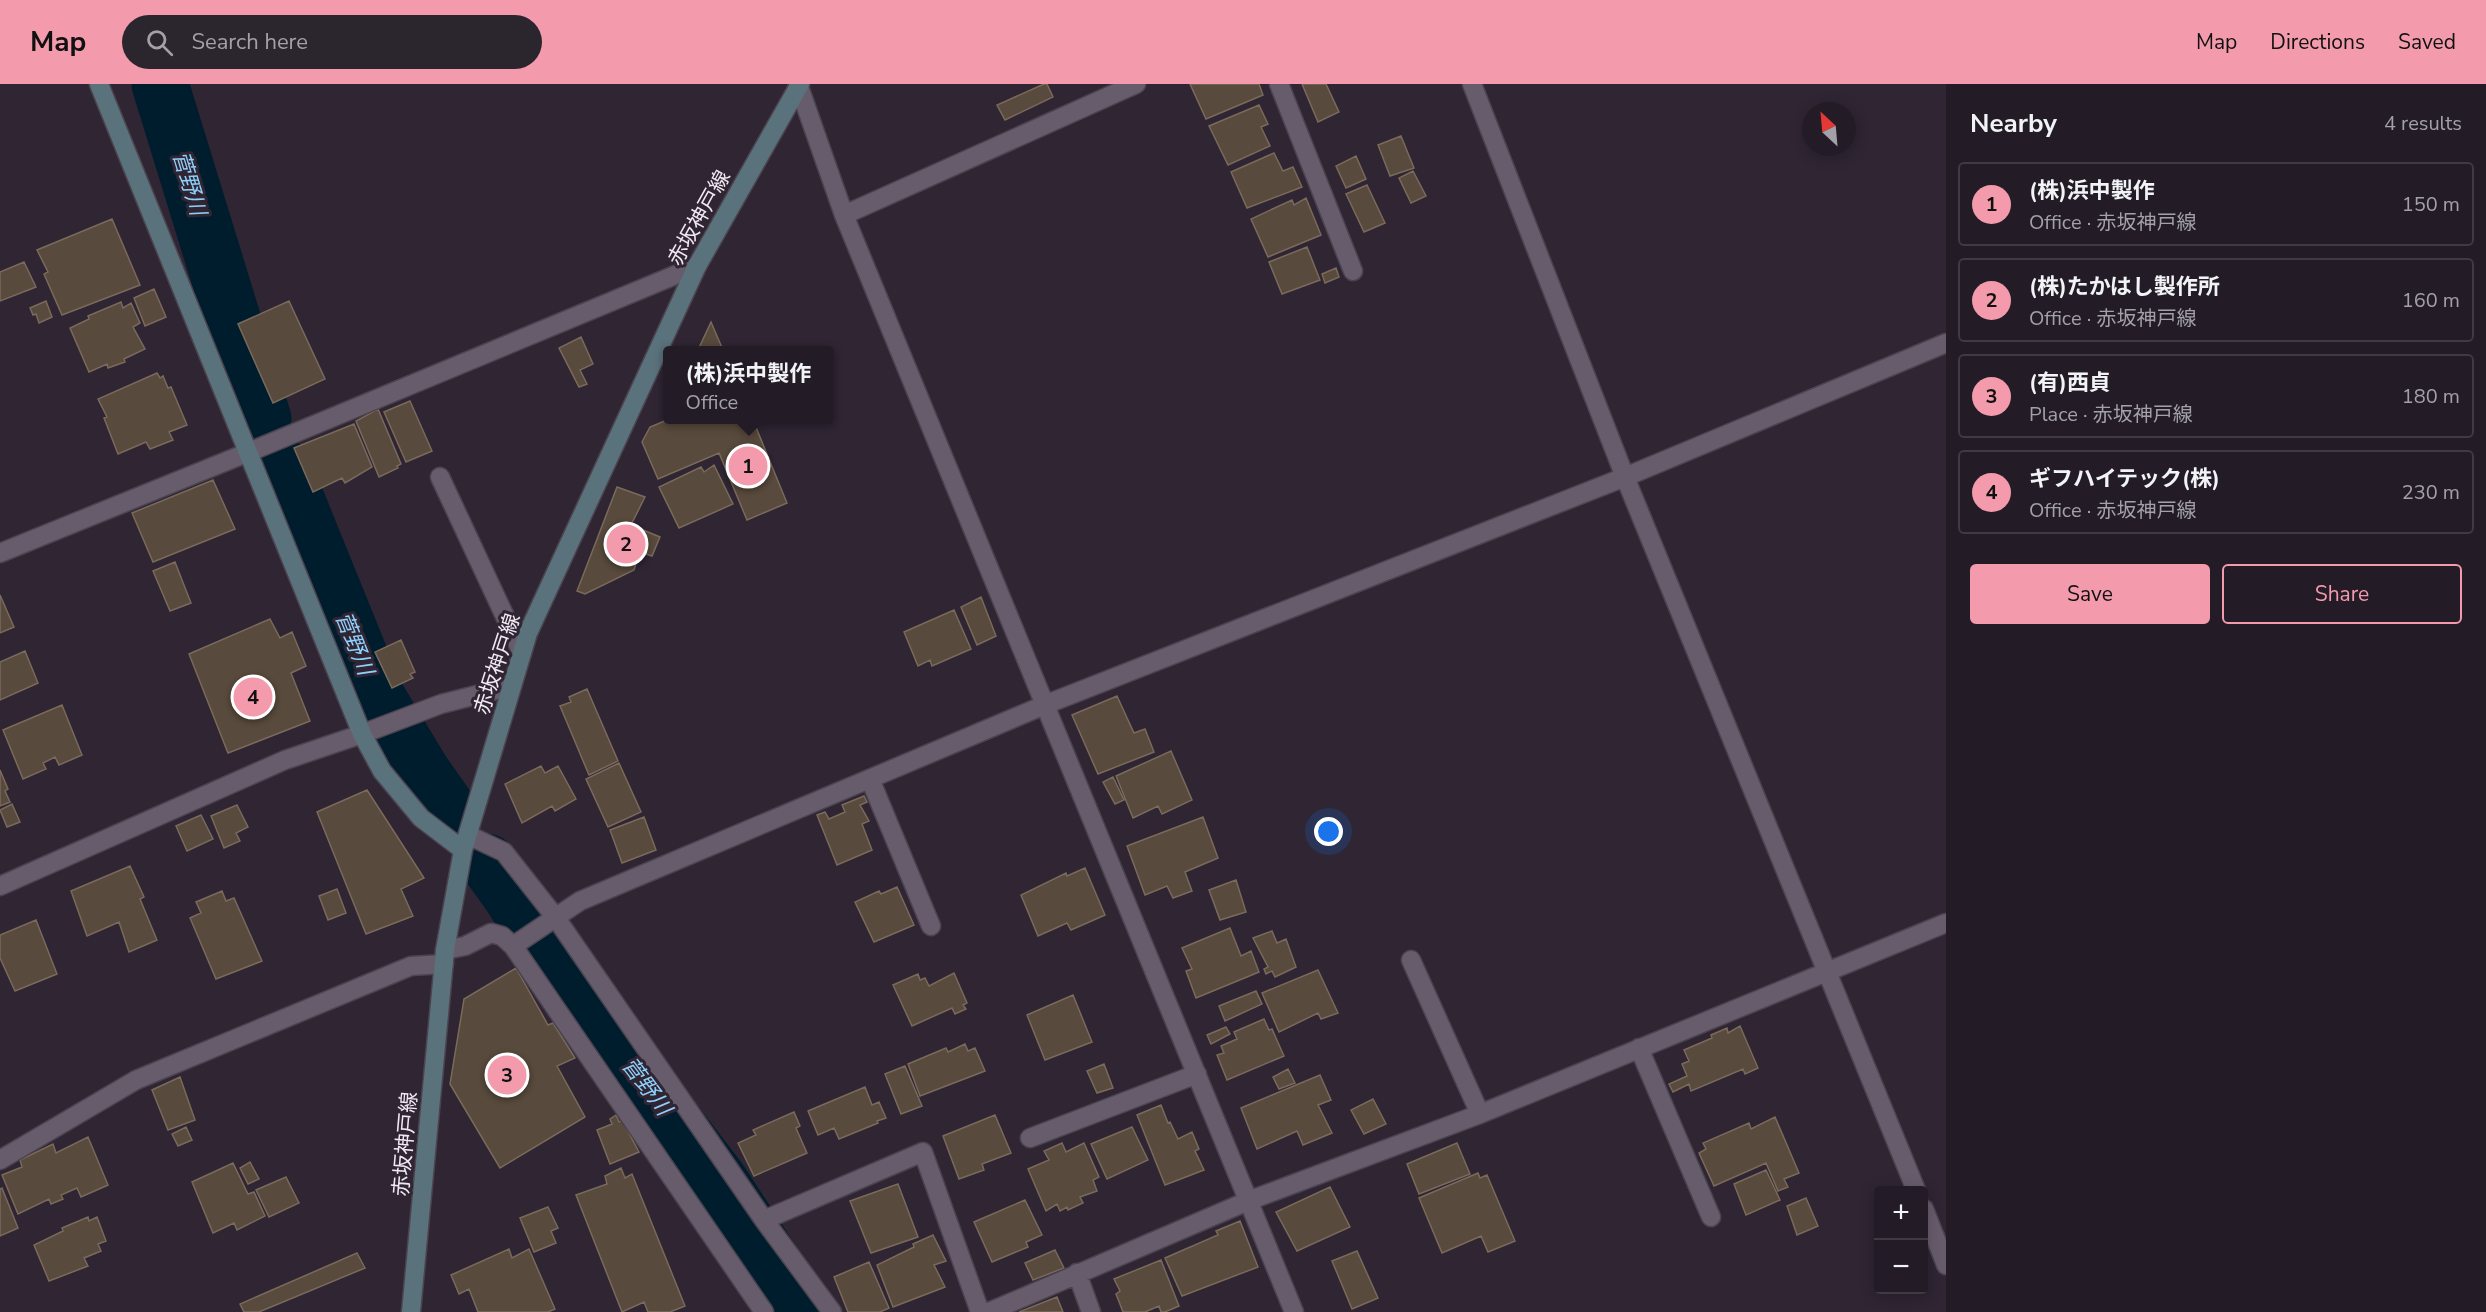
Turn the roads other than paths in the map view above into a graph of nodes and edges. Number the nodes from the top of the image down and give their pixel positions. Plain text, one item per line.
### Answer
1 (99, 84) edge
2 (1136, 84) edge
3 (1280, 84) edge
4 (1472, 84) edge
5 (799, 85) edge
6 (844, 214) junction
7 (697, 266) junction
8 (1353, 271) dead end
9 (1946, 343) edge
10 (249, 452) junction
11 (440, 477) dead end
12 (1625, 477) junction
13 (0, 553) edge
14 (522, 653) junction
15 (512, 686) junction
16 (1047, 704) junction
17 (363, 734) junction
18 (870, 779) junction
19 (465, 842) junction
20 (0, 886) edge
21 (551, 922) junction
22 (1946, 923) edge
23 (931, 926) dead end
24 (518, 943) junction
25 (445, 957) junction
26 (1411, 960) dead end
27 (1827, 971) junction
28 (1639, 1048) junction
29 (1197, 1074) junction
30 (1480, 1114) junction
31 (1030, 1138) dead end
32 (0, 1160) edge
33 (1914, 1186) edge
34 (1248, 1201) junction
35 (1711, 1217) dead end
36 (764, 1220) junction
37 (1928, 1221) edge
38 (1946, 1265) edge
39 (1077, 1273) junction
40 (411, 1312) edge
41 (764, 1312) edge
42 (832, 1312) edge
43 (981, 1312) edge
44 (989, 1312) edge
45 (1091, 1312) edge
46 (1294, 1312) edge

1 - 10 main road
2 - 6 street
3 - 8 street
4 - 12 street
5 - 6 street
5 - 7 main road, 赤坂神戸線
6 - 16 street
7 - 10 street
7 - 14 main road, 赤坂神戸線
9 - 12 street
10 - 13 street
10 - 17 main road
11 - 14 street
12 - 16 street
12 - 27 street
14 - 15 main road, 赤坂神戸線
15 - 17 street
15 - 19 main road, 赤坂神戸線
16 - 18 street
16 - 29 street
17 - 19 main road
17 - 20 street
18 - 21 street
18 - 23 street
19 - 21 street
19 - 25 main road, 赤坂神戸線
21 - 24 street
21 - 36 street
22 - 27 street
24 - 25 street
24 - 41 street
25 - 32 street
25 - 40 main road, 赤坂神戸線
26 - 30 street
27 - 28 street
27 - 33 street
28 - 30 street
28 - 35 street
29 - 31 street
29 - 34 street
30 - 34 street
34 - 39 street
34 - 46 street
36 - 42 street
36 - 43 street
37 - 38 street
39 - 44 street
39 - 45 street

